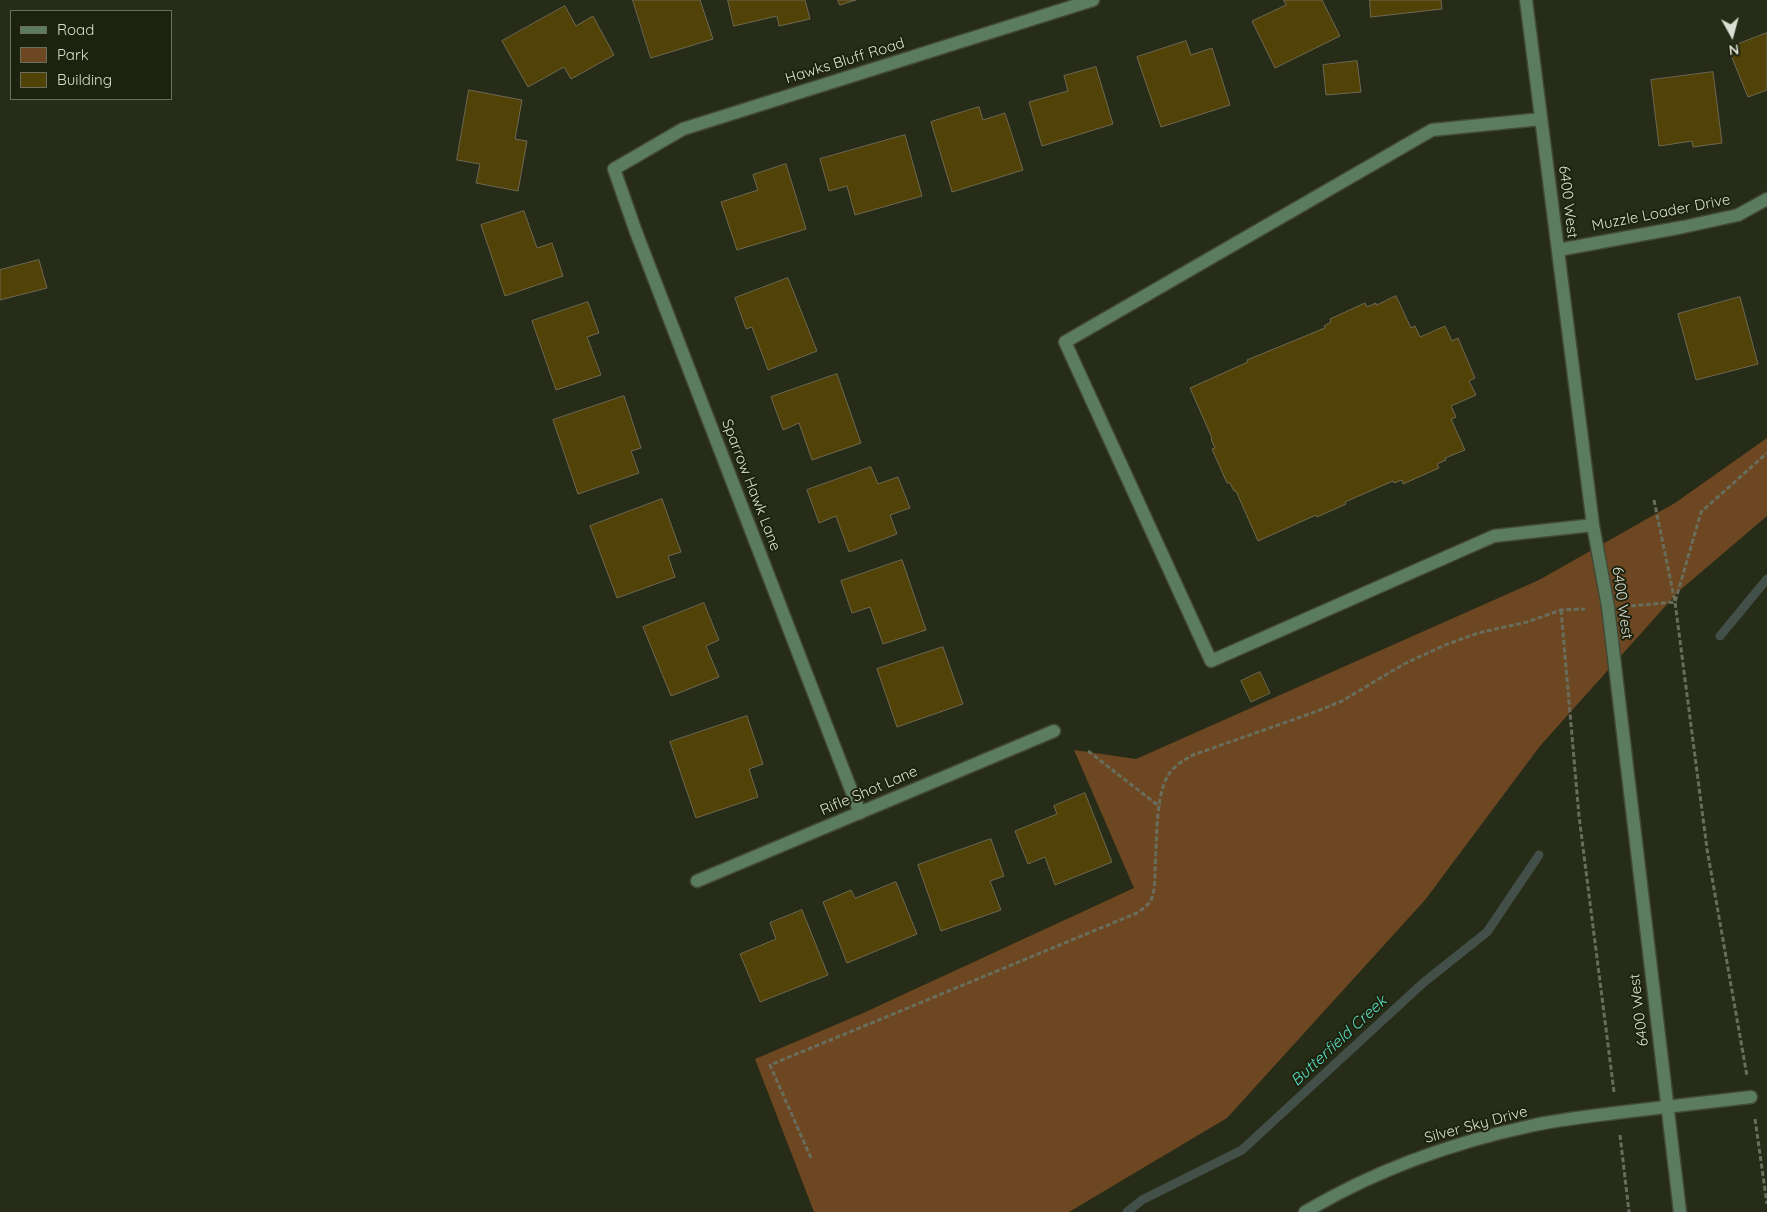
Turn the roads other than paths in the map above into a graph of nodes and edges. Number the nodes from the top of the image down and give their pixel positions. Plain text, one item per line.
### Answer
1 (1093, 0) edge
2 (1526, 0) edge
3 (1541, 119) junction
4 (614, 169) joint
5 (1767, 199) edge
6 (1558, 250) junction
7 (1593, 525) junction
8 (1054, 731) dead end
9 (860, 813) junction
10 (697, 881) dead end
11 (1751, 1097) road end
12 (1667, 1107) junction
13 (1305, 1212) edge
14 (1680, 1212) edge

1 - 4 street, Hawks Bluff Road
2 - 3 street, 6400 West
3 - 6 street, 6400 West
3 - 7 street
4 - 9 street, Sparrow Hawk Lane
5 - 6 street, Muzzle Loader Drive
6 - 7 street, 6400 West
7 - 12 street, 6400 West
8 - 9 street, Rifle Shot Lane
9 - 10 street, Rifle Shot Lane
11 - 12 street, Silver Sky Drive
12 - 13 street, Silver Sky Drive
12 - 14 street, 6400 West

